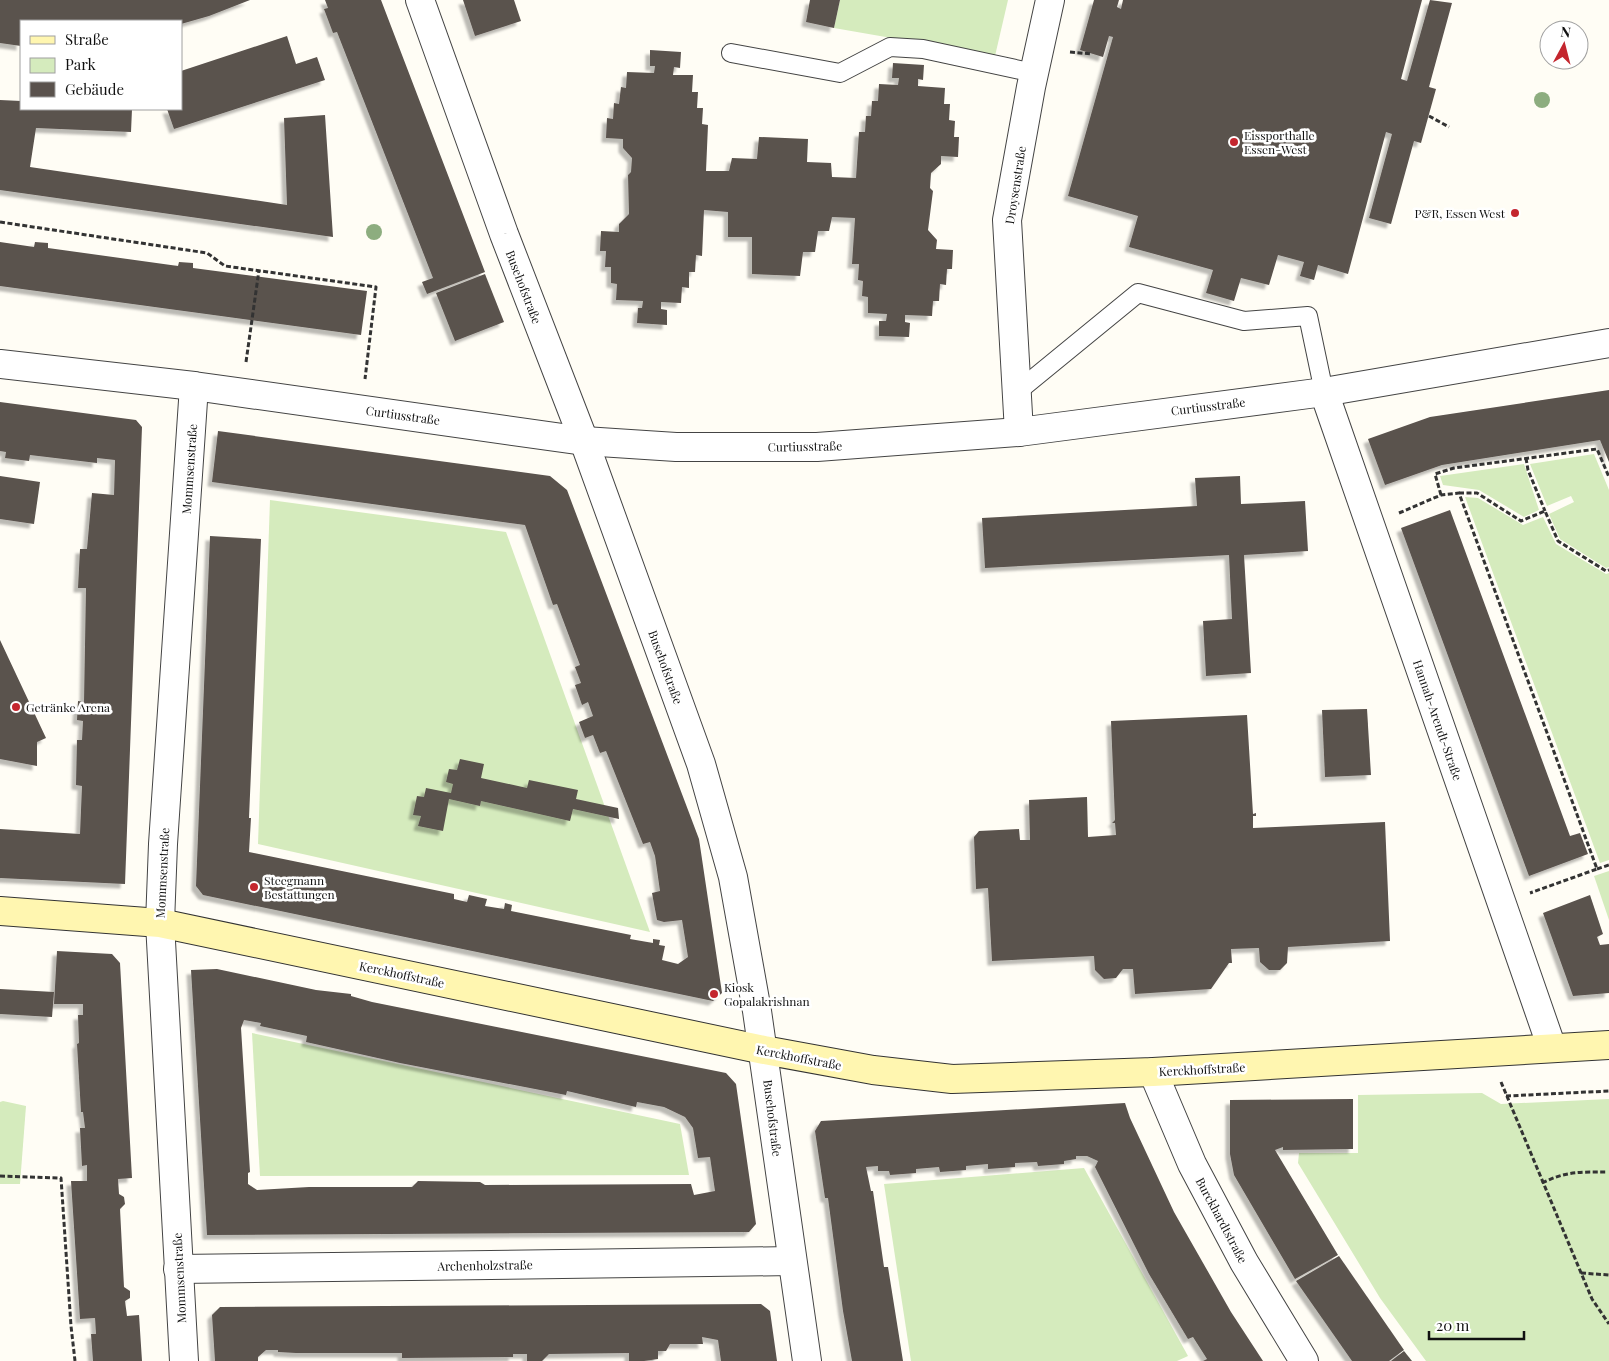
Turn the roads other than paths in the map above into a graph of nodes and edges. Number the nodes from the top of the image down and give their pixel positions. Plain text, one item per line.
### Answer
1 (420, 0) edge
2 (1050, 0) edge
3 (731, 53) dead end
4 (1034, 72) junction
5 (1609, 343) edge
6 (0, 364) edge
7 (194, 386) junction
8 (1017, 392) junction
9 (1324, 392) junction
10 (1019, 432) junction
11 (584, 441) junction
12 (0, 911) edge
13 (160, 923) junction
14 (1609, 1045) edge
15 (1552, 1048) junction
16 (764, 1050) junction
17 (1153, 1072) junction
18 (792, 1261) junction
19 (178, 1269) junction
20 (184, 1361) edge
21 (807, 1361) edge
22 (1304, 1361) edge

1 - 11 street, Busehofstraße
2 - 4 street, Droysenstraße
3 - 4 lane
4 - 8 street, Droysenstraße
5 - 9 street, Curtiusstraße
6 - 7 street, Curtiusstraße
7 - 11 street, Curtiusstraße
7 - 13 street, Mommsenstraße
8 - 9 lane
8 - 10 street, Droysenstraße
9 - 10 street, Curtiusstraße
9 - 15 street, Hannah-Arendt-Straße
10 - 11 street, Curtiusstraße
11 - 16 street, Busehofstraße
12 - 13 street, Kerckhoffstraße
13 - 16 street, Kerckhoffstraße
13 - 19 street, Mommsenstraße
14 - 15 street, Kerckhoffstraße
15 - 17 street, Kerckhoffstraße
16 - 17 street, Kerckhoffstraße
16 - 18 street, Busehofstraße
17 - 22 street, Burckhardtstraße
18 - 19 street, Archenholzstraße
18 - 21 street, Busehofstraße
19 - 20 street, Mommsenstraße

